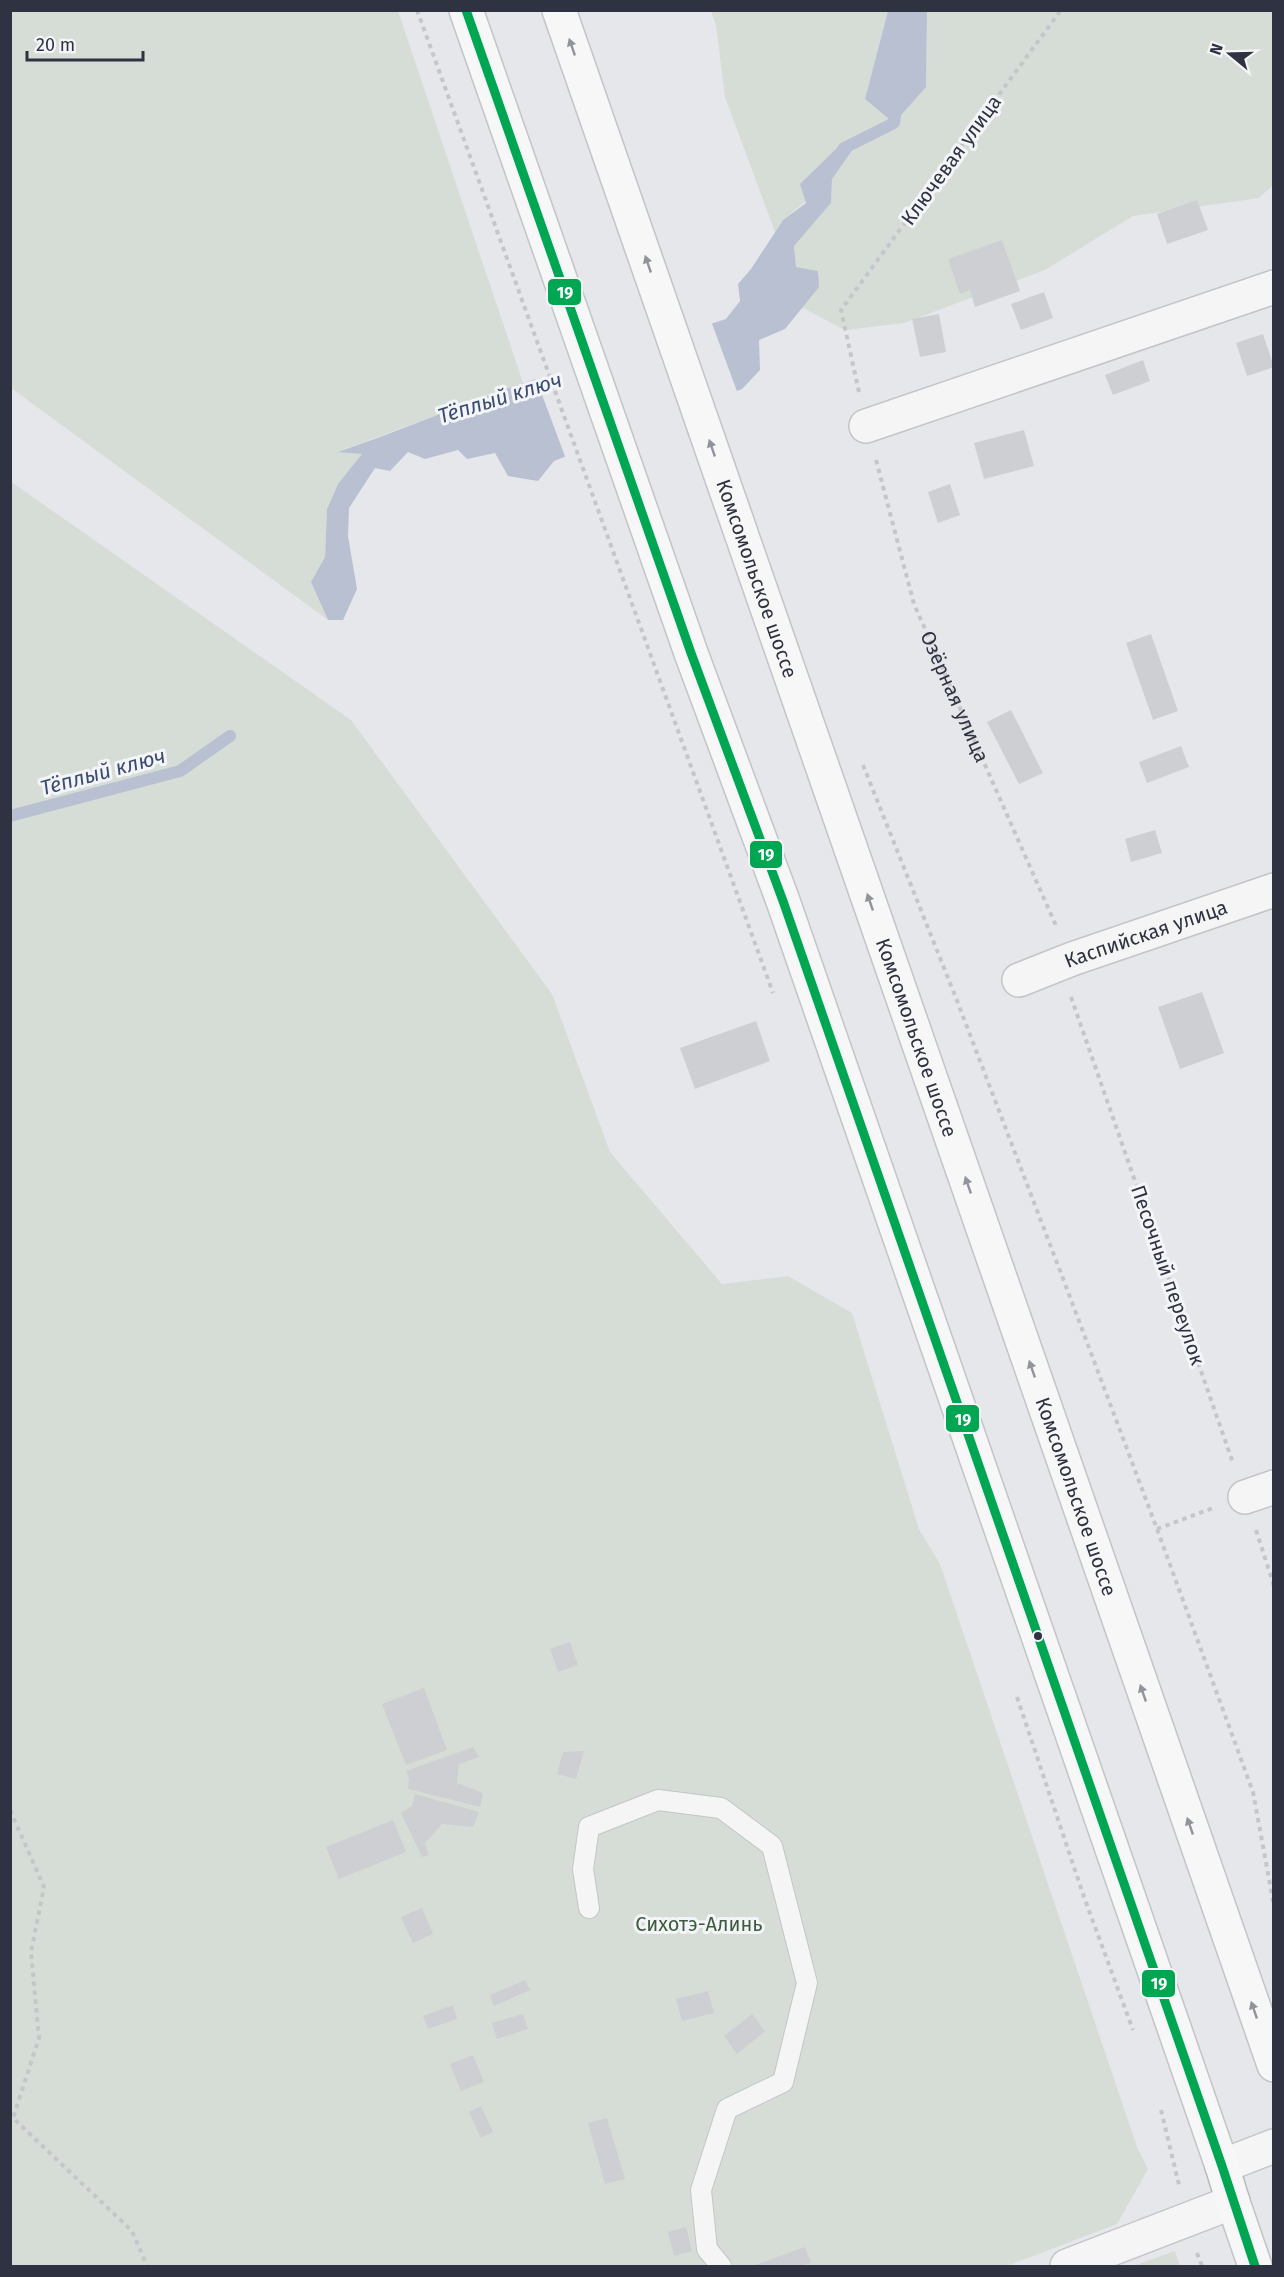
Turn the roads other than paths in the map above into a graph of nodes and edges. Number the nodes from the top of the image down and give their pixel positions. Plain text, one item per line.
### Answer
1 (466, 10) edge
2 (559, 10) edge
3 (1274, 287) edge
4 (866, 426) road end
5 (1274, 890) edge
6 (1019, 980) dead end
7 (590, 1908) dead end
8 (1274, 2065) edge
9 (1274, 2146) edge
10 (1222, 2166) junction
11 (1233, 2202) junction
12 (721, 2266) edge
13 (1067, 2266) edge
14 (1254, 2266) edge

1 - 10 main road
8 -> 2 main road, Комсомольское шоссе
3 - 4 street
5 - 6 street, Каспийская улица
7 - 12 lane
9 - 10 street
10 - 11 main road
11 - 13 street
11 - 14 main road

